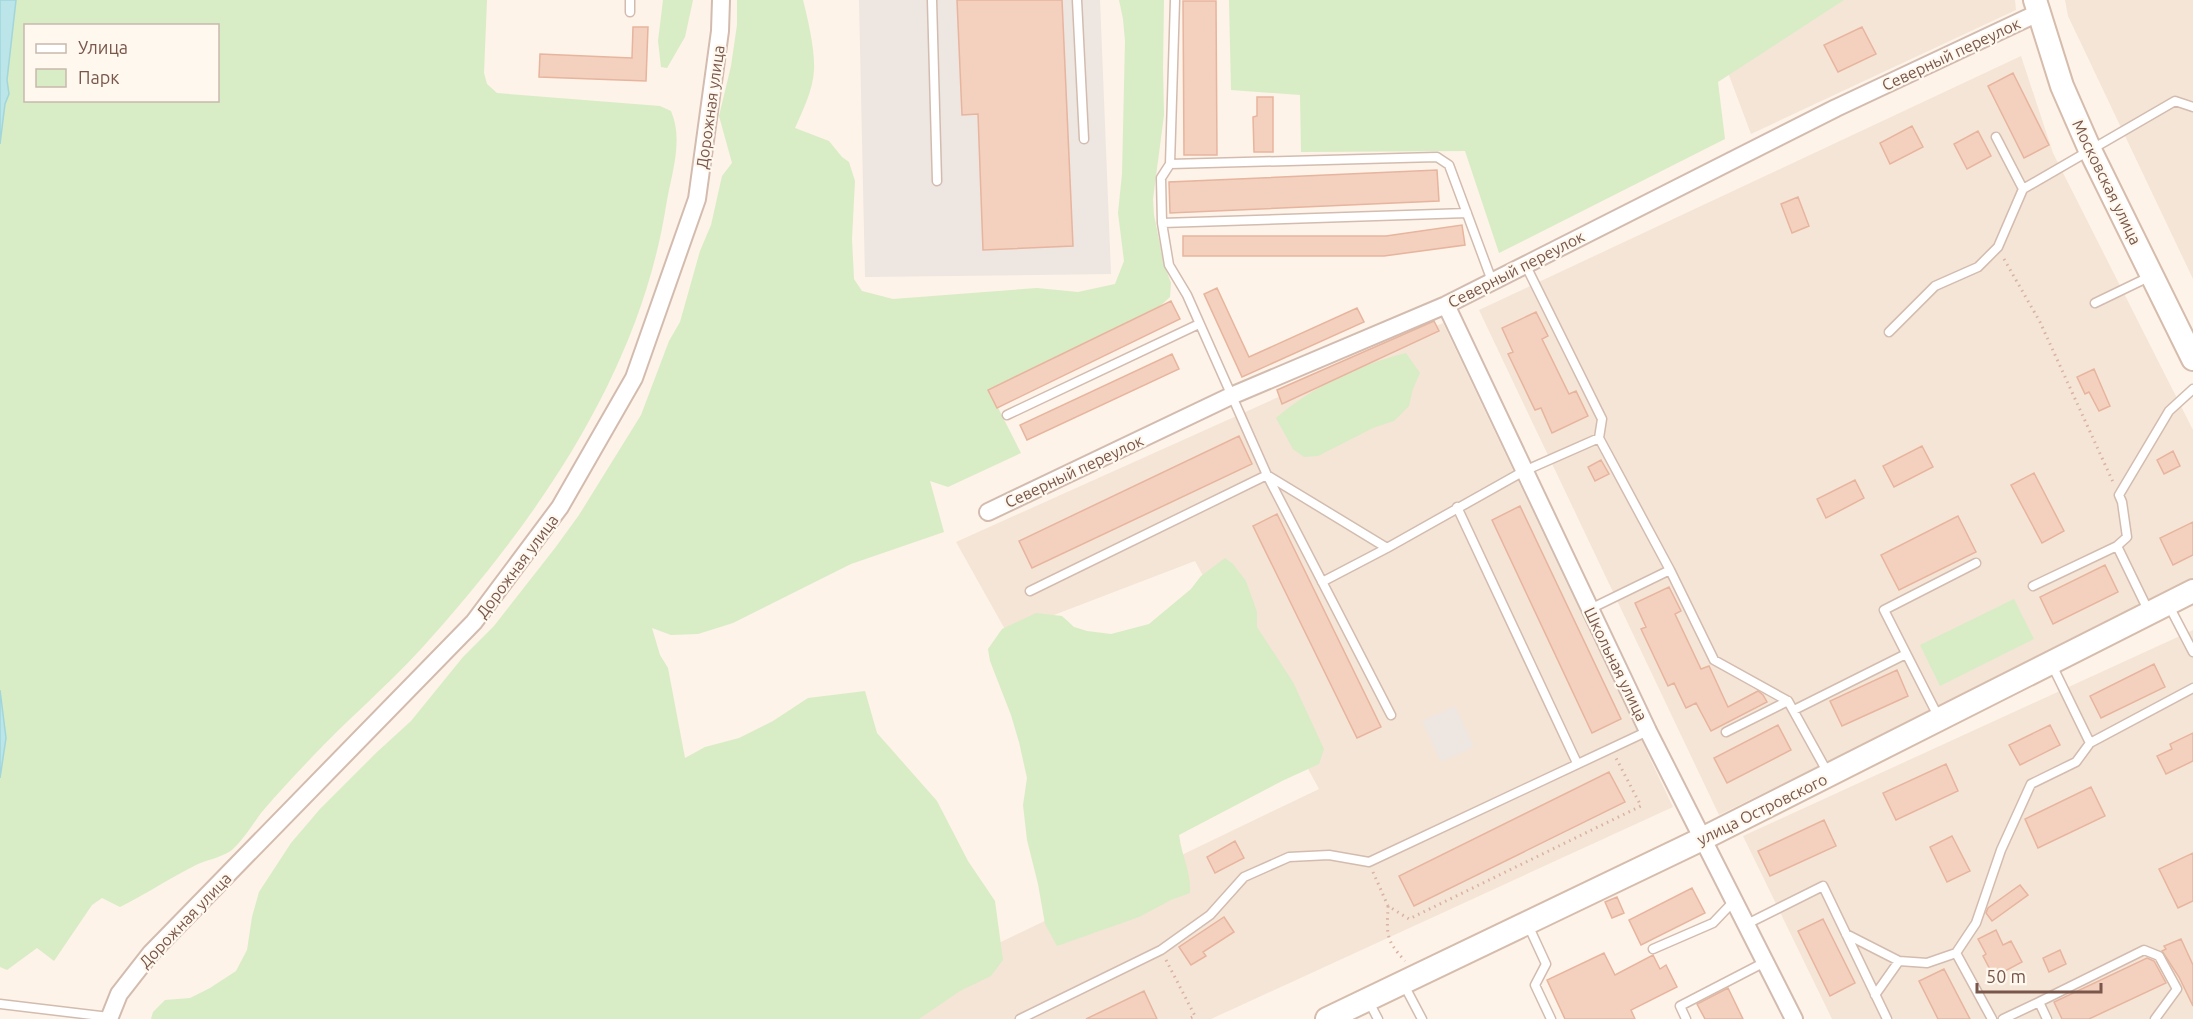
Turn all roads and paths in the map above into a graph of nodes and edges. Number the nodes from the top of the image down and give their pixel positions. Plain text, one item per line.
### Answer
1 (630, 0) edge
2 (721, 0) edge
3 (932, 0) edge
4 (1077, 0) edge
5 (1175, 0) edge
6 (2036, 7) edge
7 (630, 12) dead end
8 (2193, 107) edge
9 (1996, 137) dead end
10 (1084, 139) dead end
11 (2090, 150) junction
12 (1170, 164) junction
13 (937, 182) dead end
14 (2023, 189) junction
15 (1467, 213) junction
16 (1162, 223) junction
17 (1998, 246) junction
18 (1525, 264) junction
19 (2152, 276) junction
20 (1492, 281) junction
21 (2095, 303) dead end
22 (1446, 305) junction
23 (1199, 324) junction
24 (1889, 332) dead end
25 (2193, 359) edge
26 (2193, 389) edge
27 (1231, 396) junction
28 (1007, 415) dead end
29 (1599, 438) junction
30 (1524, 471) junction
31 (1267, 474) junction
32 (2119, 495) junction
33 (1457, 507) junction
34 (988, 512) dead end
35 (2117, 546) junction
36 (1387, 548) junction
37 (1976, 563) dead end
38 (1670, 570) junction
39 (1322, 582) junction
40 (2032, 586) dead end
41 (1030, 591) dead end
42 (2193, 591) edge
43 (2159, 608) junction
44 (1590, 609) junction
45 (2193, 652) edge
46 (1906, 654) junction
47 (2050, 662) junction
48 (2193, 688) edge
49 (1788, 701) junction
50 (1794, 710) junction
51 (1391, 716) dead end
52 (1939, 718) junction
53 (1648, 730) junction
54 (1726, 732) dead end
55 (2090, 743) junction
56 (1611, 748) junction
57 (1578, 763) junction
58 (1829, 776) junction
59 (1702, 839) junction
60 (1369, 862) junction
61 (1734, 900) junction
62 (1388, 906) junction
63 (1527, 922) junction
64 (1747, 924) junction
65 (1846, 934) junction
66 (1653, 949) dead end
67 (1161, 950) junction
68 (1956, 953) junction
69 (1899, 961) junction
70 (1766, 962) junction
71 (1409, 980) junction
72 (1875, 995) junction
73 (2039, 1002) junction
74 (0, 1004) edge
75 (1373, 1009) edge
76 (109, 1018) edge
77 (1020, 1019) edge
78 (1188, 1019) edge
79 (1327, 1019) edge
80 (1422, 1019) edge
81 (1551, 1019) edge
82 (1686, 1019) edge
83 (1794, 1019) edge
84 (1887, 1019) edge
85 (1992, 1019) edge
86 (2003, 1019) edge
87 (2047, 1019) edge
88 (2156, 1019) edge

1 - 7 lane
2 - 76 street, Дорожная улица
3 - 13 lane
4 - 10 lane
5 - 12 lane
6 - 11 main road, Московская улица
6 - 18 street, Северный переулок
8 - 11 lane
9 - 14 lane
11 - 14 lane
11 - 19 main road, Московская улица
12 - 15 lane
12 - 16 lane
14 - 17 lane
15 - 16 lane
15 - 20 lane
16 - 23 lane
17 - 24 lane
17 - 32 path
18 - 20 street, Северный переулок
18 - 29 lane
19 - 21 lane
19 - 25 main road, Московская улица
20 - 22 street, Северный переулок
22 - 27 street, Северный переулок
22 - 30 street, Школьная улица
23 - 27 lane
23 - 28 lane
26 - 32 lane
27 - 31 lane
27 - 34 street, Северный переулок
29 - 30 lane
29 - 38 lane
30 - 33 lane
30 - 44 street, Школьная улица
31 - 36 lane
31 - 39 lane
31 - 41 lane
32 - 35 lane
33 - 36 lane
33 - 57 lane
35 - 40 lane
35 - 43 lane
36 - 39 lane
37 - 46 lane
38 - 44 lane
38 - 49 lane
39 - 51 lane
42 - 43 main road, улица Островского
43 - 45 lane
43 - 47 main road, улица Островского
44 - 53 street, Школьная улица
46 - 50 lane
46 - 52 lane
47 - 52 main road, улица Островского
47 - 55 lane
48 - 55 lane
49 - 50 lane
49 - 54 lane
50 - 58 lane
52 - 58 main road, улица Островского
53 - 56 lane
53 - 59 street, Школьная улица
55 - 68 lane
56 - 57 lane
56 - 62 path
57 - 60 lane
58 - 59 main road, улица Островского
59 - 61 street, Школьная улица
59 - 63 main road, улица Островского
60 - 62 path
60 - 67 lane
61 - 64 street, Школьная улица
61 - 66 lane
62 - 71 path
63 - 71 main road, улица Островского
63 - 81 lane
64 - 65 lane
64 - 70 street, Школьная улица
65 - 69 lane
65 - 72 lane
67 - 77 lane
67 - 78 path
68 - 69 lane
68 - 85 lane
69 - 72 lane
70 - 82 lane
70 - 83 street, Школьная улица
71 - 75 main road, улица Островского
71 - 80 lane
72 - 84 lane
73 - 86 lane
73 - 87 lane
73 - 88 lane
74 - 76 lane
75 - 79 main road, улица Островского

